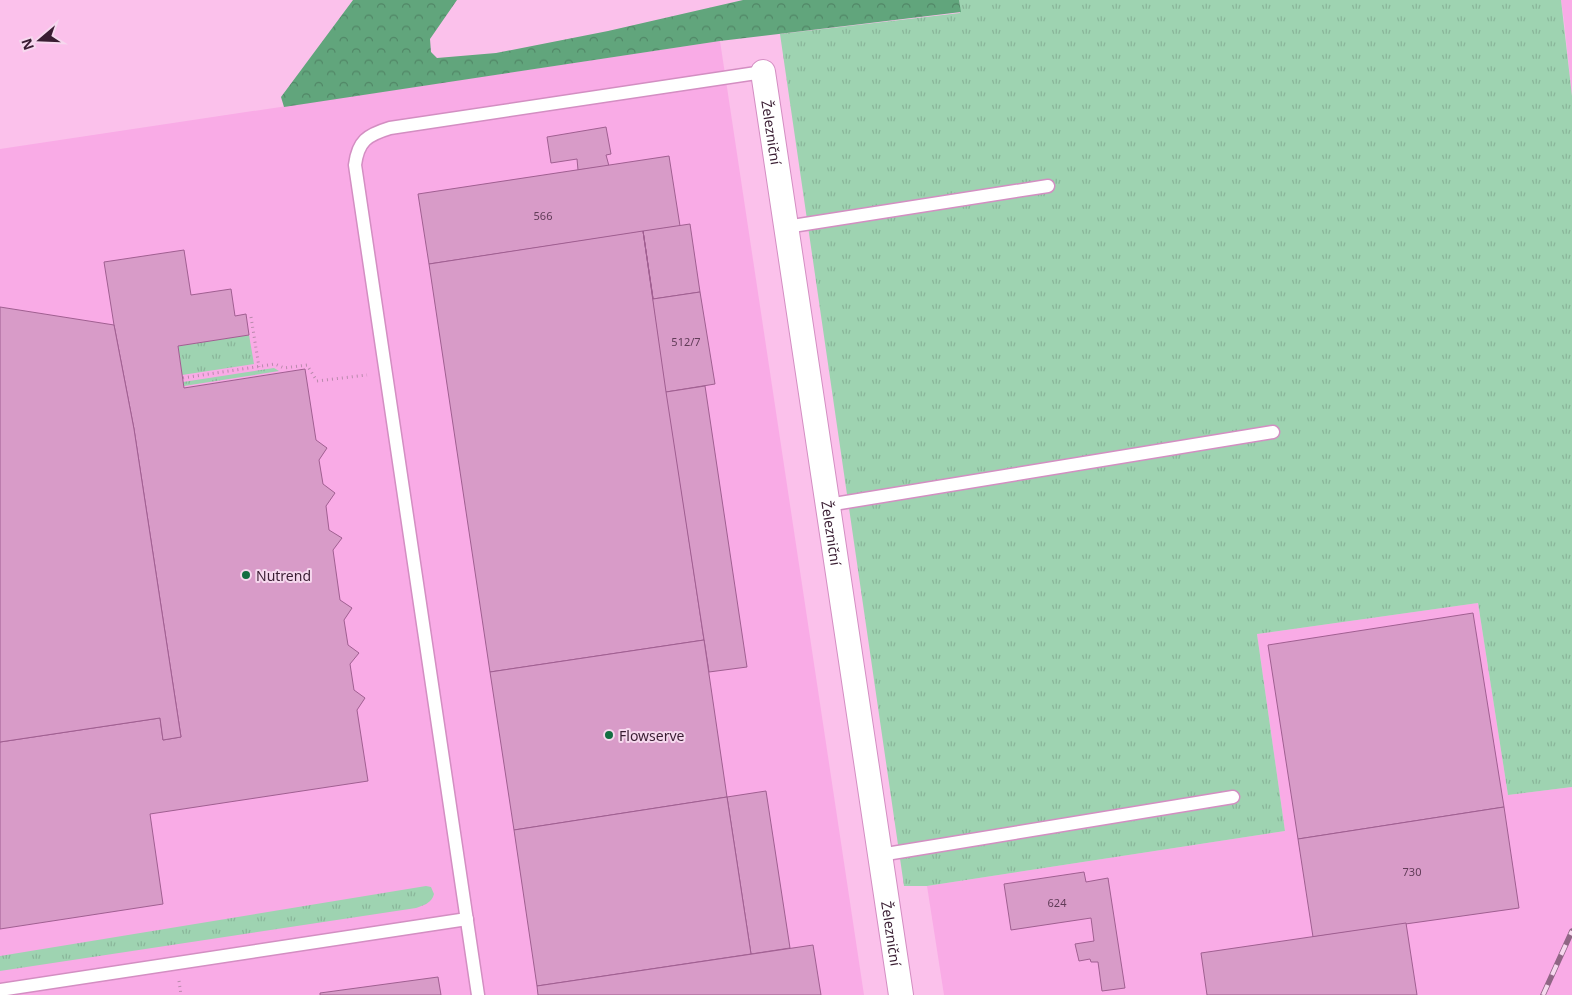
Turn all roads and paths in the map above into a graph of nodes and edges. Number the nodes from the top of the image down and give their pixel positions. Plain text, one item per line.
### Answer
1 (763, 72) joint
2 (1048, 186) dead end
3 (786, 228) junction
4 (251, 316) dead end
5 (259, 366) junction
6 (367, 375) dead end
7 (183, 378) dead end
8 (1273, 432) dead end
9 (828, 505) junction
10 (1232, 797) dead end
11 (880, 855) junction
12 (467, 919) junction
13 (178, 976) dead end
14 (0, 990) edge
15 (181, 995) edge
16 (478, 995) edge
17 (901, 995) edge

1 - 3 street, Železniční
1 - 12 lane
2 - 3 lane
3 - 9 street, Železniční
4 - 5 path
5 - 6 path
5 - 7 path
8 - 9 lane
9 - 11 street, Železniční
10 - 11 lane
11 - 17 street, Železniční
12 - 14 lane
12 - 16 lane
13 - 15 path

